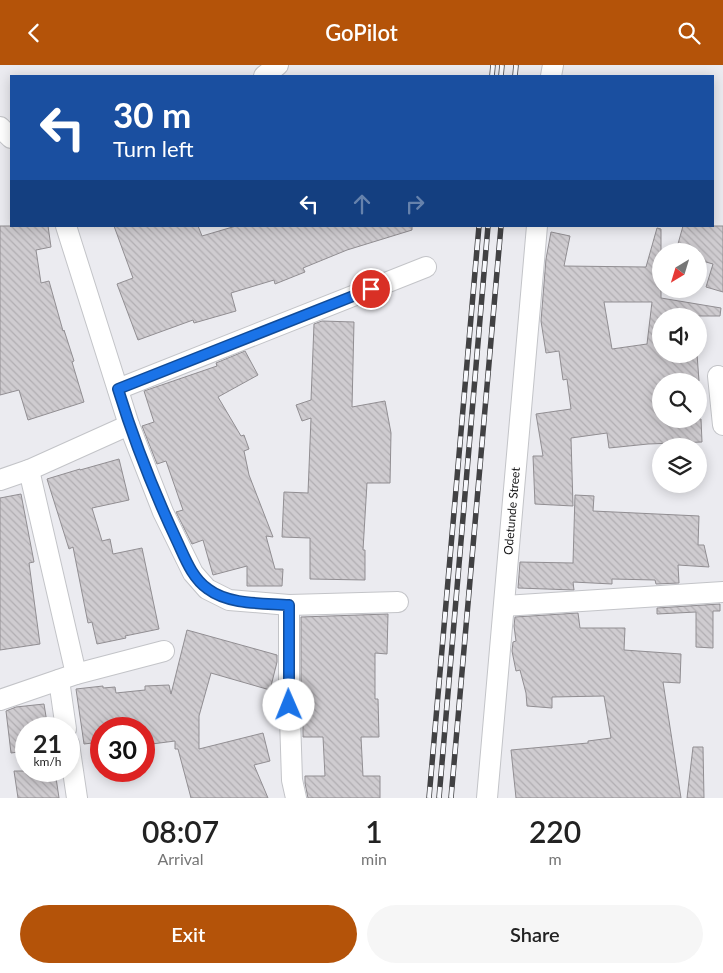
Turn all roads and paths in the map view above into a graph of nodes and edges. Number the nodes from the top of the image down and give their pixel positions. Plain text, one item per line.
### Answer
1 (278, 65) edge
2 (265, 75) edge
3 (0, 127) edge
4 (10, 137) edge
5 (66, 227) edge
6 (537, 227) edge
7 (426, 267) dead end
8 (718, 376) dead end
9 (118, 389) junction
10 (129, 425) junction
11 (723, 425) edge
12 (29, 470) junction
13 (0, 480) edge
14 (723, 592) edge
15 (398, 602) dead end
16 (289, 605) junction
17 (505, 606) junction
18 (164, 651) dead end
19 (68, 677) junction
20 (0, 700) edge
21 (66, 717) edge
22 (75, 782) edge
23 (77, 798) edge
24 (296, 798) edge
25 (487, 798) edge

1 - 2 street
3 - 4 street
5 - 9 street
6 - 17 street, Odetunde Street
7 - 9 street
8 - 11 street
9 - 10 street
10 - 12 street
10 - 16 street
12 - 13 street
12 - 19 street
14 - 17 street
15 - 16 street
16 - 24 street
17 - 25 street, Odetunde Street
18 - 19 street
19 - 20 street
19 - 21 street
22 - 23 street

